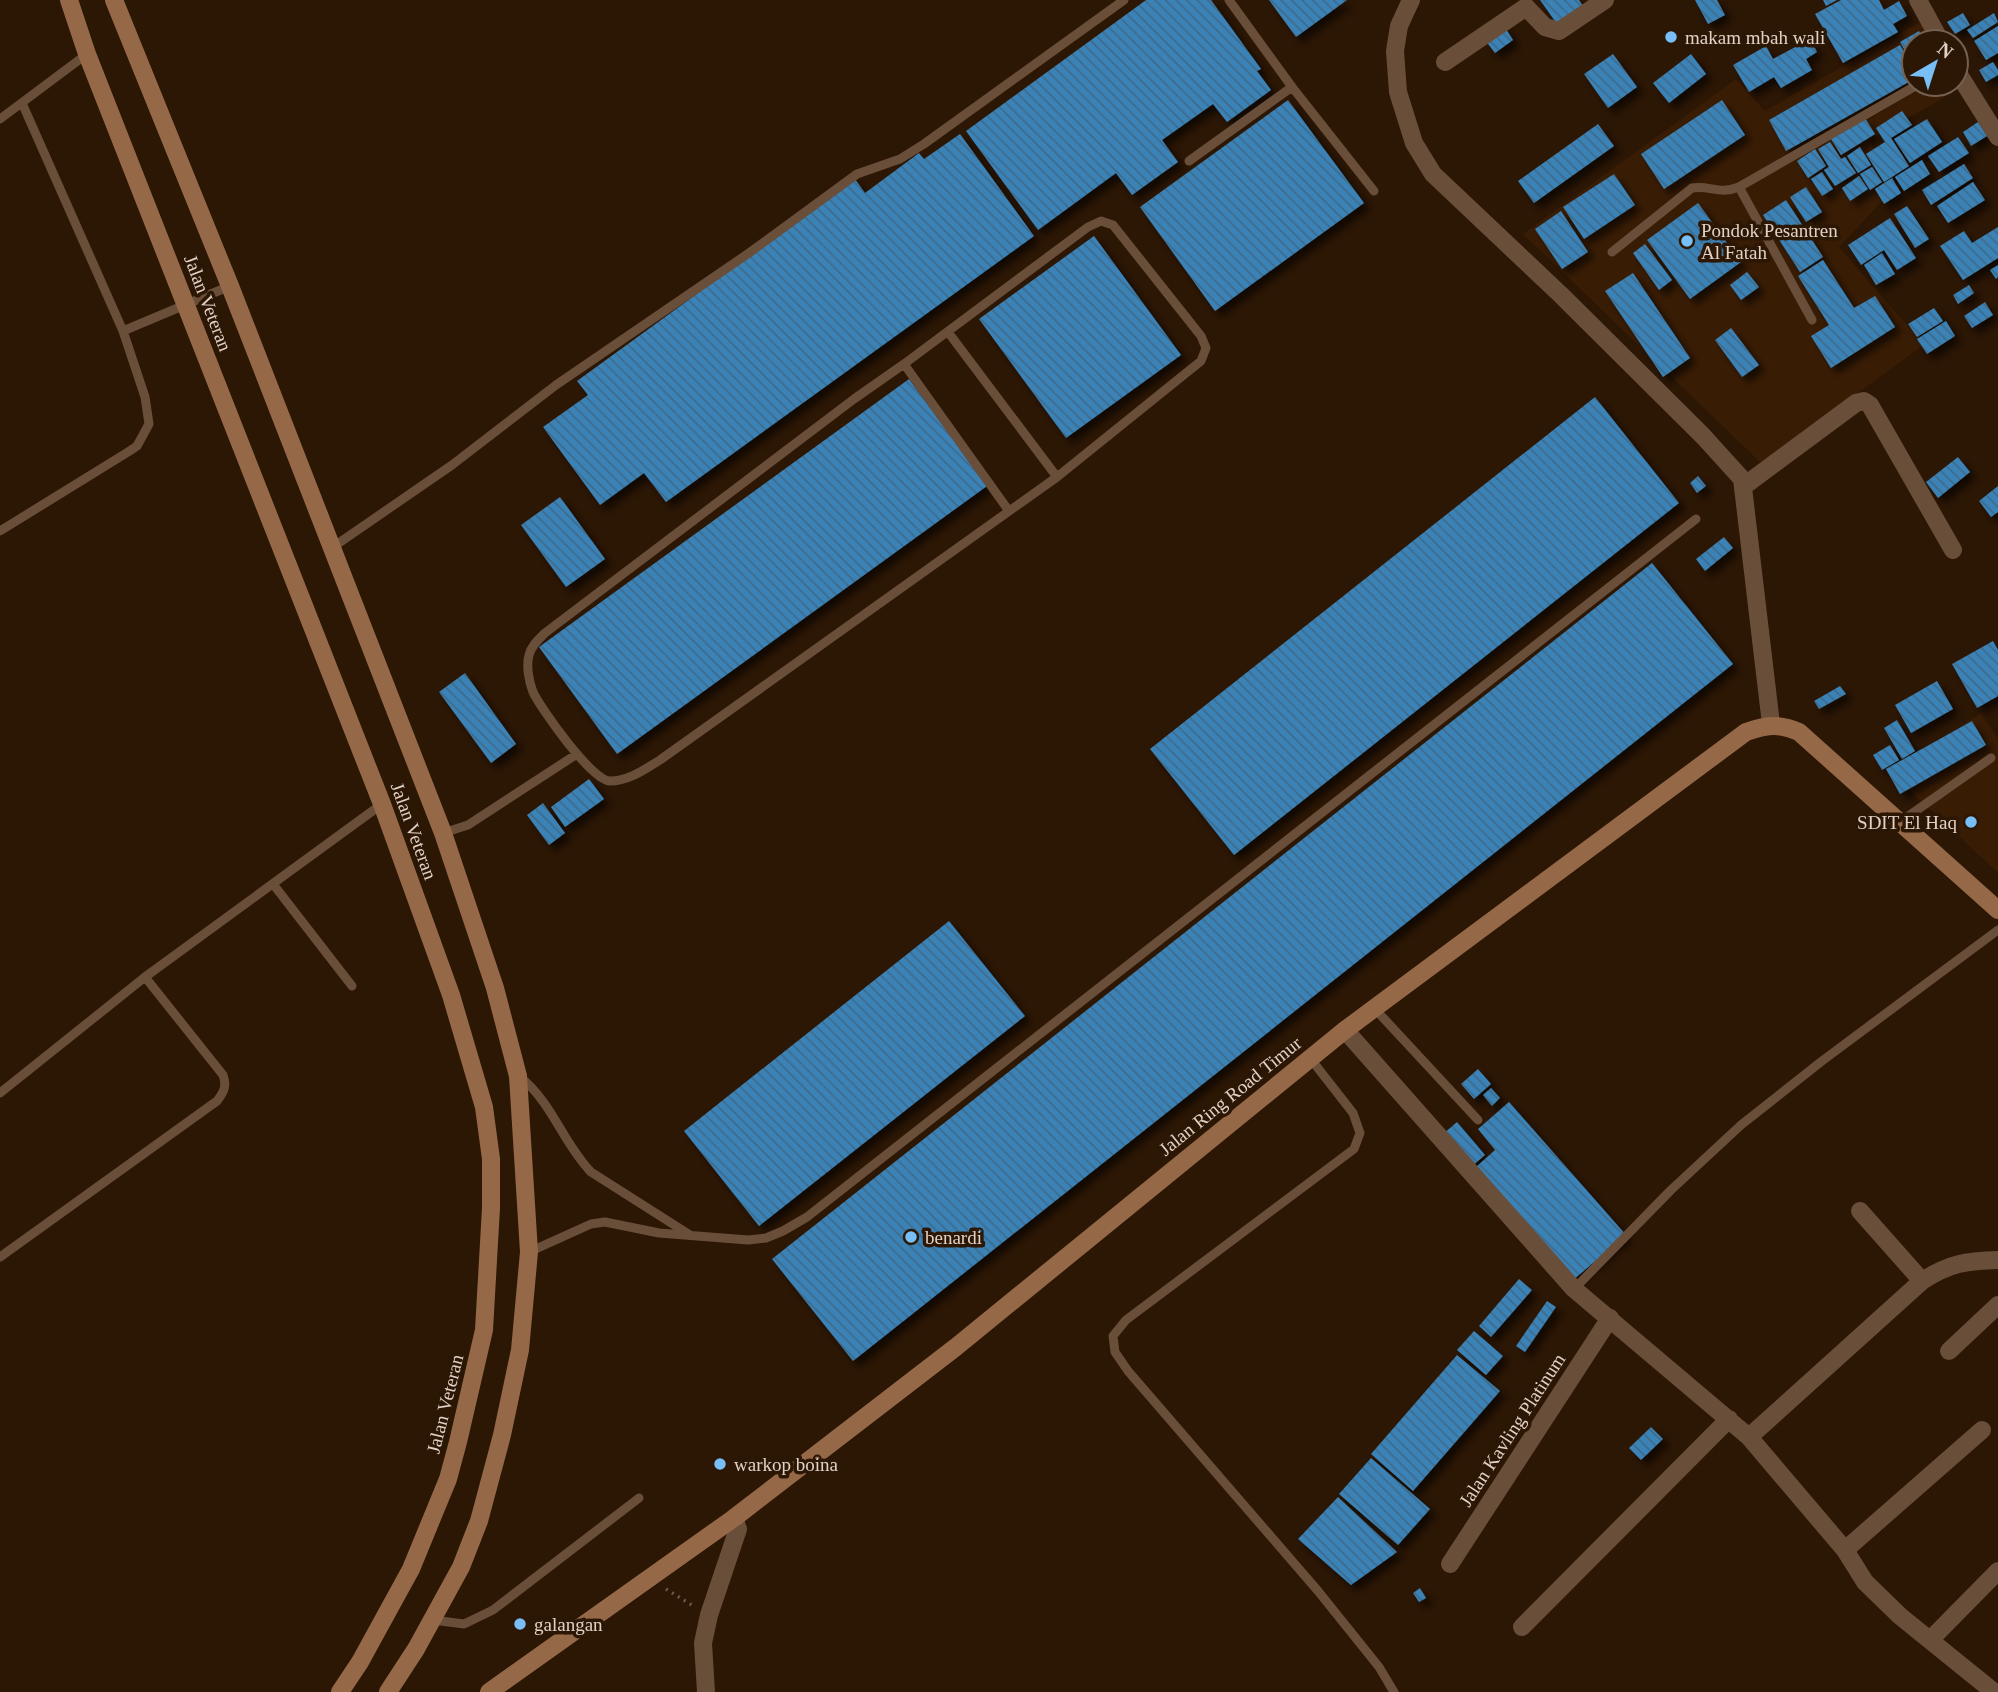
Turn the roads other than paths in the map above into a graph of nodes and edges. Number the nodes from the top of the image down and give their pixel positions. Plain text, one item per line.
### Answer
1 (69, 0) edge
2 (114, 0) edge
3 (1124, 0) edge
4 (1229, 0) edge
5 (1411, 0) edge
6 (1605, 0) edge
7 (1918, 0) edge
8 (1530, 3) edge
9 (1933, 28) edge
10 (88, 54) junction
11 (1445, 62) dead end
12 (1292, 87) junction
13 (1970, 92) edge
14 (1900, 95) edge
15 (22, 103) junction
16 (0, 118) edge
17 (1998, 137) edge
18 (1189, 161) dead end
19 (1739, 187) junction
20 (1374, 191) dead end
21 (1612, 252) dead end
22 (230, 286) junction
23 (186, 304) junction
24 (1812, 320) dead end
25 (123, 331) junction
26 (948, 332) junction
27 (904, 364) junction
28 (1057, 477) junction
29 (1744, 486) junction
30 (1009, 511) junction
31 (1696, 519) dead end
32 (0, 531) edge
33 (337, 544) junction
34 (1953, 550) dead end
35 (1771, 724) junction
36 (577, 754) junction
37 (1991, 758) dead end
38 (382, 804) junction
39 (1900, 822) junction
40 (443, 833) junction
41 (273, 884) junction
42 (1998, 910) edge
43 (1998, 930) edge
44 (145, 977) junction
45 (352, 986) dead end
46 (1375, 1009) junction
47 (1345, 1030) junction
48 (1310, 1058) junction
49 (518, 1076) junction
50 (0, 1093) edge
51 (1478, 1120) dead end
52 (1860, 1211) dead end
53 (692, 1236) junction
54 (529, 1252) junction
55 (0, 1257) edge
56 (1998, 1260) edge
57 (1922, 1281) junction
58 (1574, 1289) junction
59 (1998, 1305) edge
60 (1610, 1318) junction
61 (1949, 1351) dead end
62 (1728, 1419) junction
63 (1982, 1430) dead end
64 (1749, 1437) junction
65 (639, 1498) dead end
66 (734, 1518) junction
67 (1845, 1550) junction
68 (1450, 1564) dead end
69 (1998, 1571) edge
70 (433, 1620) junction
71 (1522, 1627) dead end
72 (1931, 1639) junction
73 (340, 1692) edge
74 (388, 1692) edge
75 (488, 1692) edge
76 (706, 1692) edge
77 (1394, 1692) edge
78 (1994, 1692) edge

1 - 10 main road, Jalan Veteran
2 - 22 main road, Jalan Veteran
3 - 33 lane
4 - 12 lane
5 - 29 street
6 - 8 street
7 - 9 street
8 - 11 street
10 - 15 lane
10 - 23 main road, Jalan Veteran
12 - 18 lane
12 - 20 lane
13 - 17 street
14 - 19 lane
15 - 16 lane
15 - 25 lane
19 - 21 lane
19 - 24 lane
22 - 23 lane
22 - 33 main road, Jalan Veteran
23 - 25 lane
23 - 38 main road, Jalan Veteran
25 - 32 lane
26 - 27 lane
26 - 28 lane
26 - 28 lane
27 - 30 lane
27 - 36 lane
28 - 30 lane
29 - 34 street
29 - 35 street
30 - 36 lane
31 - 53 lane
33 - 40 main road, Jalan Veteran
35 - 39 main road
35 - 46 main road, Jalan Ring Road Timur
36 - 40 lane
37 - 39 lane
38 - 41 lane
38 - 73 main road, Jalan Veteran
39 - 42 main road
40 - 49 main road, Jalan Veteran
41 - 44 lane
41 - 45 lane
43 - 58 lane
44 - 50 lane
44 - 55 lane
46 - 47 main road, Jalan Ring Road Timur
46 - 51 lane
47 - 48 main road, Jalan Ring Road Timur
47 - 58 street
48 - 66 main road, Jalan Ring Road Timur
48 - 77 lane
49 - 53 lane
49 - 54 main road, Jalan Veteran
52 - 57 street
53 - 54 lane
54 - 70 main road, Jalan Veteran
56 - 57 street
57 - 64 street
58 - 60 street
59 - 61 street
60 - 62 street
60 - 68 street, Jalan Kavling Platinum
62 - 64 street
62 - 71 street
63 - 67 street
64 - 67 street
65 - 70 lane
66 - 75 main road, Jalan Ring Road Timur
66 - 76 street
67 - 72 street
69 - 72 street
70 - 74 main road, Jalan Veteran
72 - 78 street

